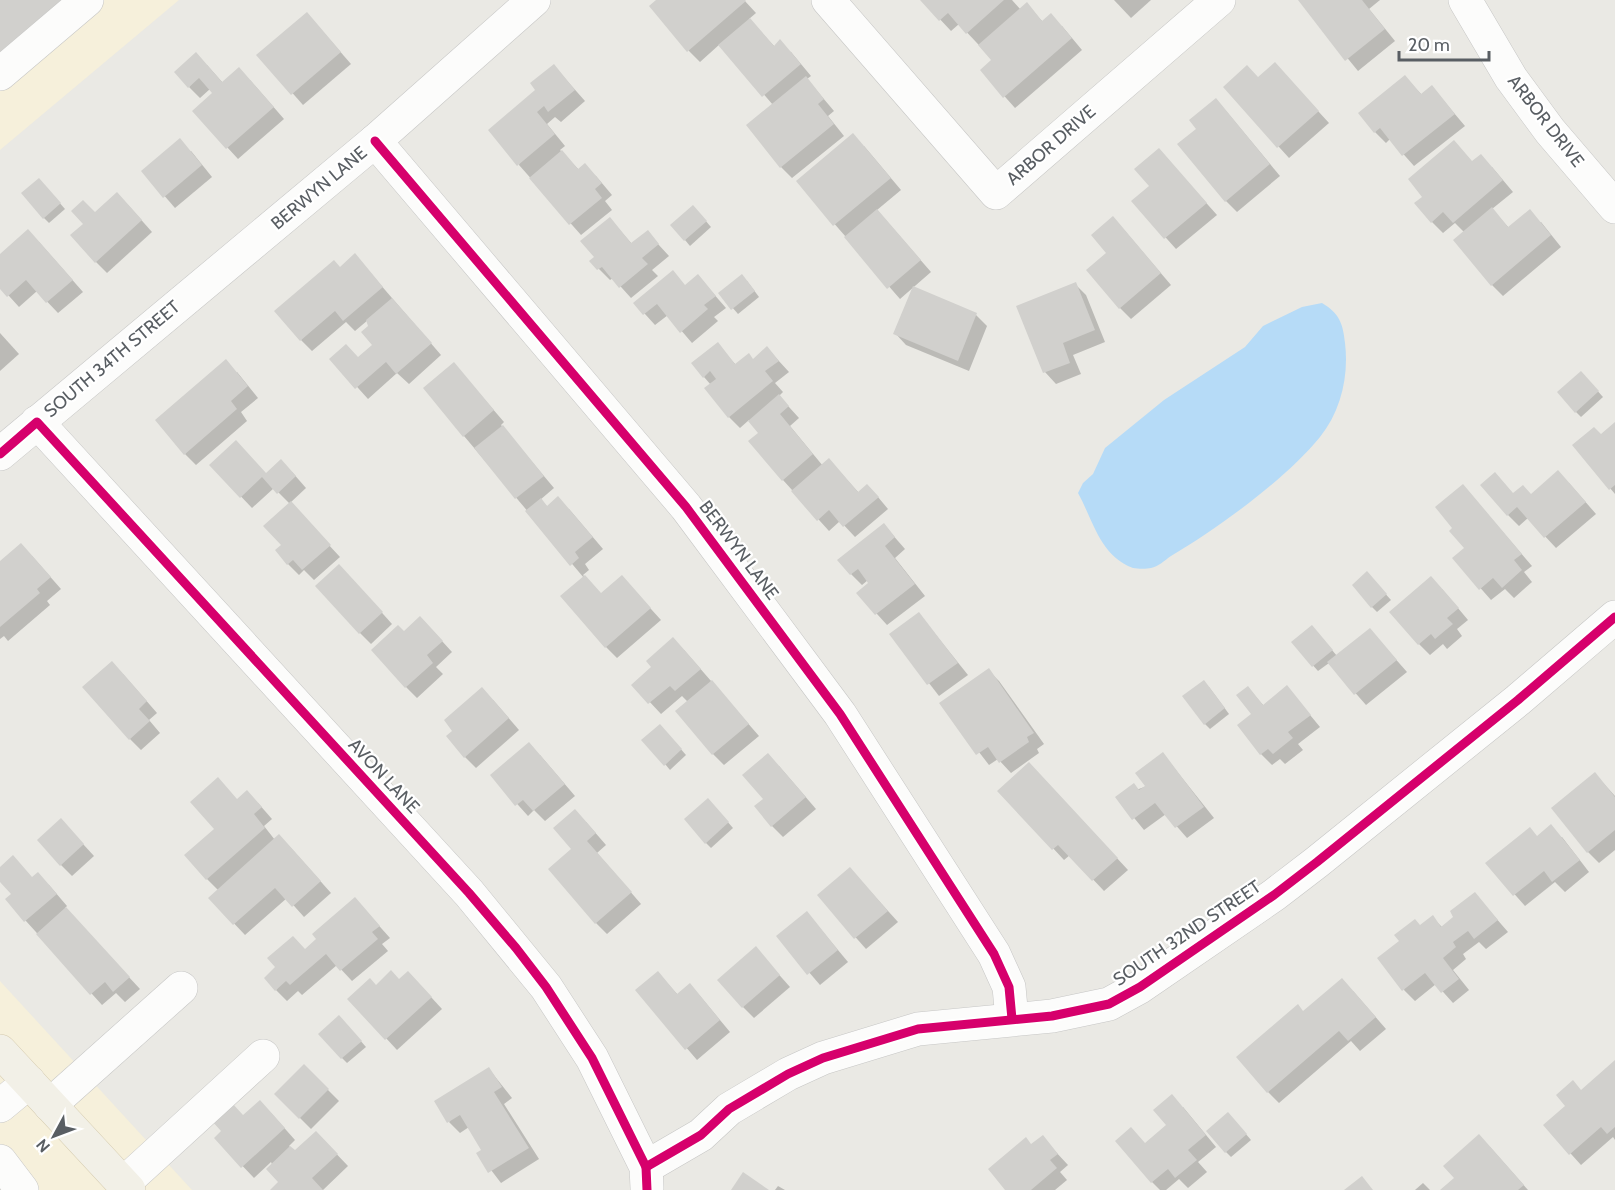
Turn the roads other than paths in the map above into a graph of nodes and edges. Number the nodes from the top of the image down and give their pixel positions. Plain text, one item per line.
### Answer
1 (87, 0) edge
2 (534, 0) edge
3 (828, 0) edge
4 (1219, 0) edge
5 (1465, 0) edge
6 (0, 74) edge
7 (375, 141) junction
8 (1615, 207) edge
9 (198, 289) joint
10 (37, 422) junction
11 (0, 454) edge
12 (1615, 617) edge
13 (181, 988) dead end
14 (1012, 1020) junction
15 (0, 1051) edge
16 (263, 1056) dead end
17 (29, 1082) junction
18 (50, 1105) junction
19 (0, 1106) edge
20 (0, 1161) edge
21 (647, 1178) edge
22 (126, 1187) edge
23 (22, 1190) edge

1 - 6 street
2 - 7 street
3 - 4 street, ARBOR DRIVE
5 - 8 street, ARBOR DRIVE
7 - 9 street, BERWYN LANE
7 - 14 street, BERWYN LANE
9 - 10 street, SOUTH 34TH STREET
10 - 11 street, SOUTH 34TH STREET
10 - 21 street, AVON LANE
12 - 14 street, SOUTH 32ND STREET
13 - 18 street
14 - 21 street, SOUTH 32ND STREET
15 - 17 main road
16 - 22 street
17 - 18 main road
17 - 19 street
18 - 22 main road
20 - 23 street

